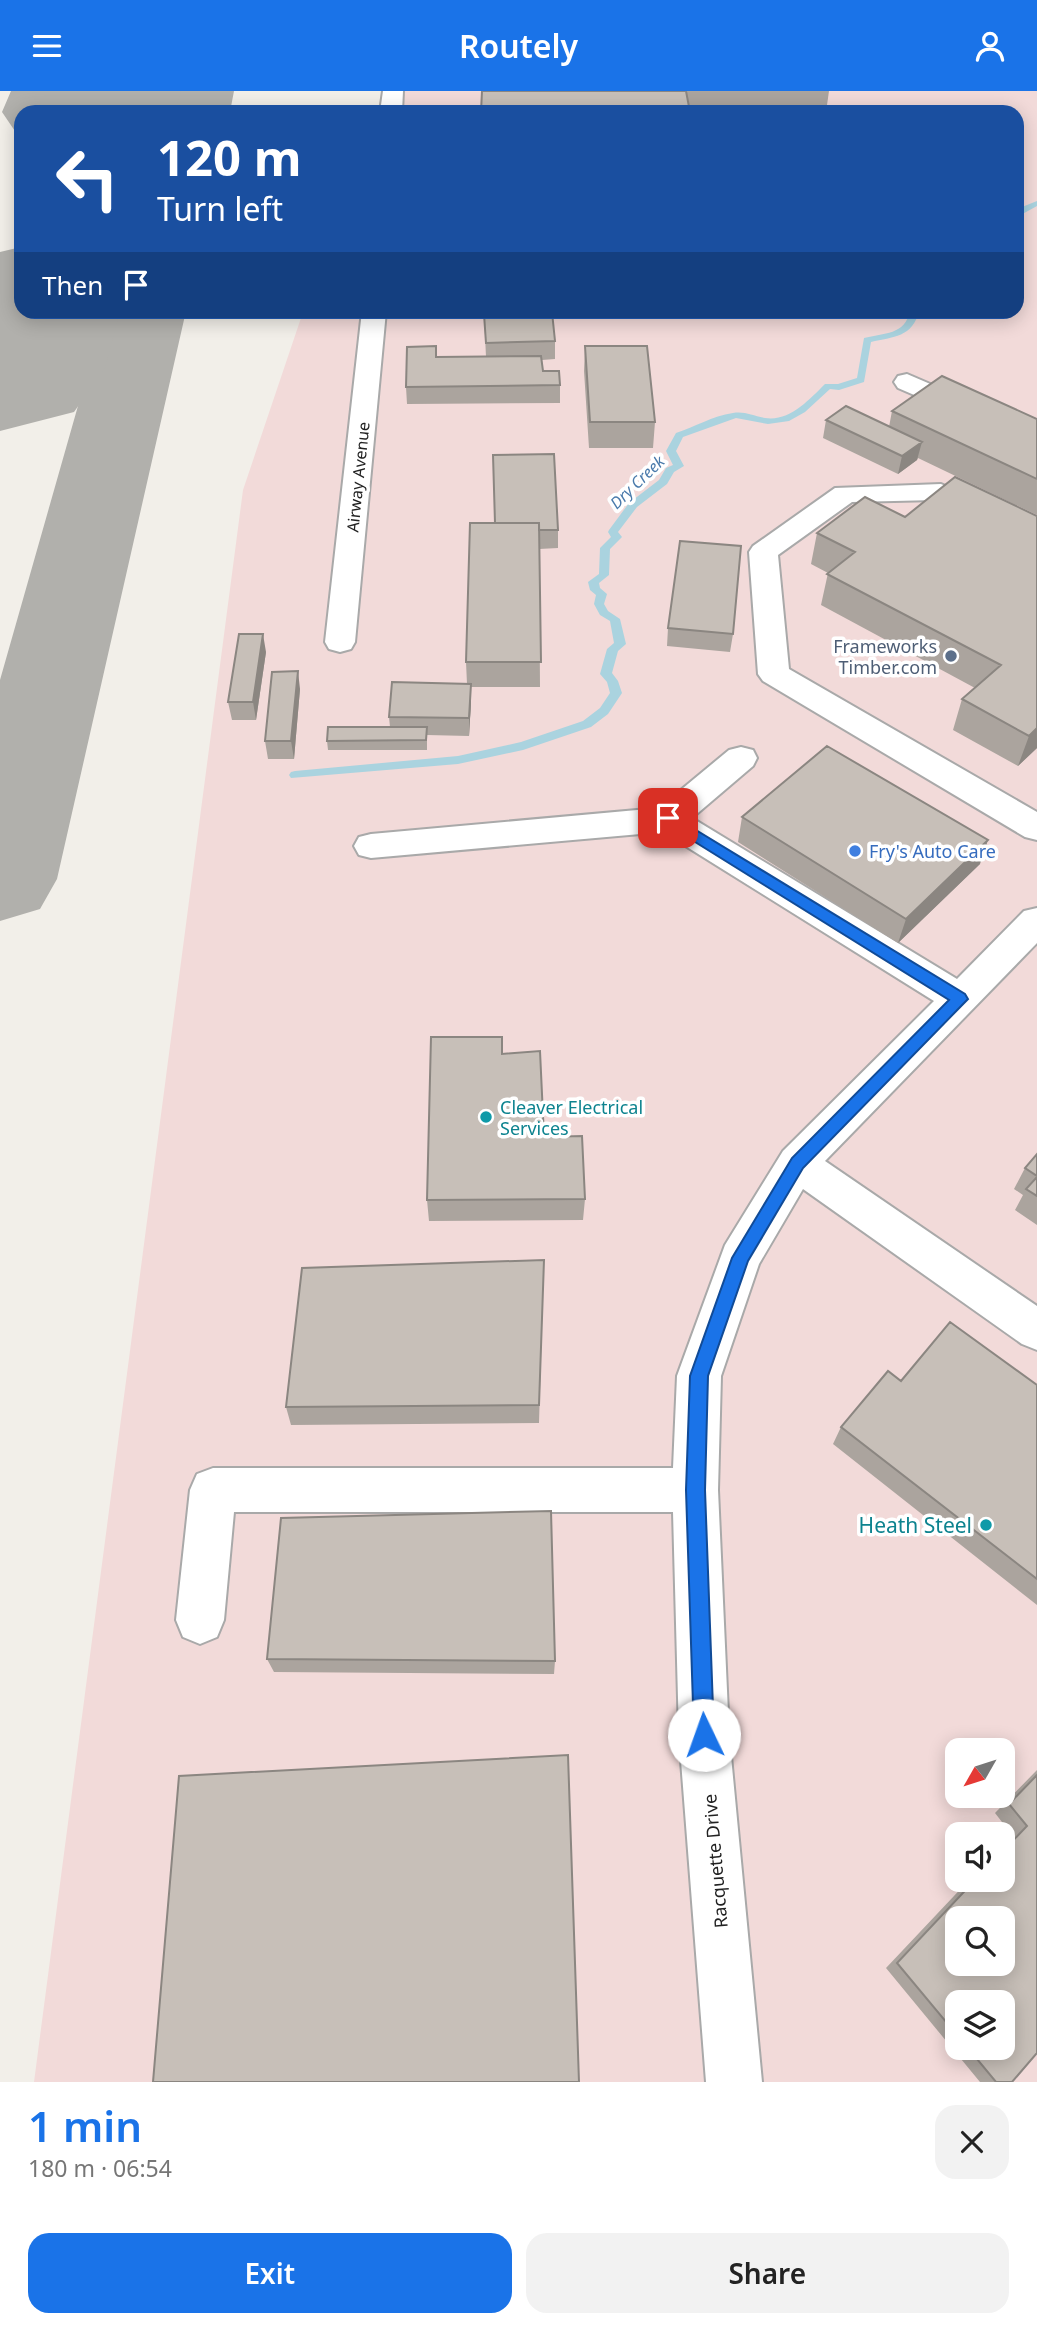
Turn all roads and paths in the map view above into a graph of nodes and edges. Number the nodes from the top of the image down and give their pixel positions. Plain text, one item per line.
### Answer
1 (373, 319) edge
2 (907, 381) dead end
3 (1037, 440) edge
4 (1037, 538) edge
5 (340, 642) dead end
6 (741, 758) dead end
7 (668, 818) junction
8 (1037, 828) edge
9 (371, 846) dead end
10 (1037, 921) edge
11 (960, 999) junction
12 (797, 1163) junction
13 (1037, 1330) edge
14 (695, 1490) junction
15 (200, 1620) dead end
16 (734, 2082) edge

1 - 5 street, Airway Avenue
2 - 3 street
4 - 8 street
6 - 7 street
7 - 9 street
7 - 11 street
10 - 11 street, Racquette Drive
11 - 12 street, Racquette Drive
12 - 13 street
12 - 14 street, Racquette Drive
14 - 15 street
14 - 16 street, Racquette Drive

